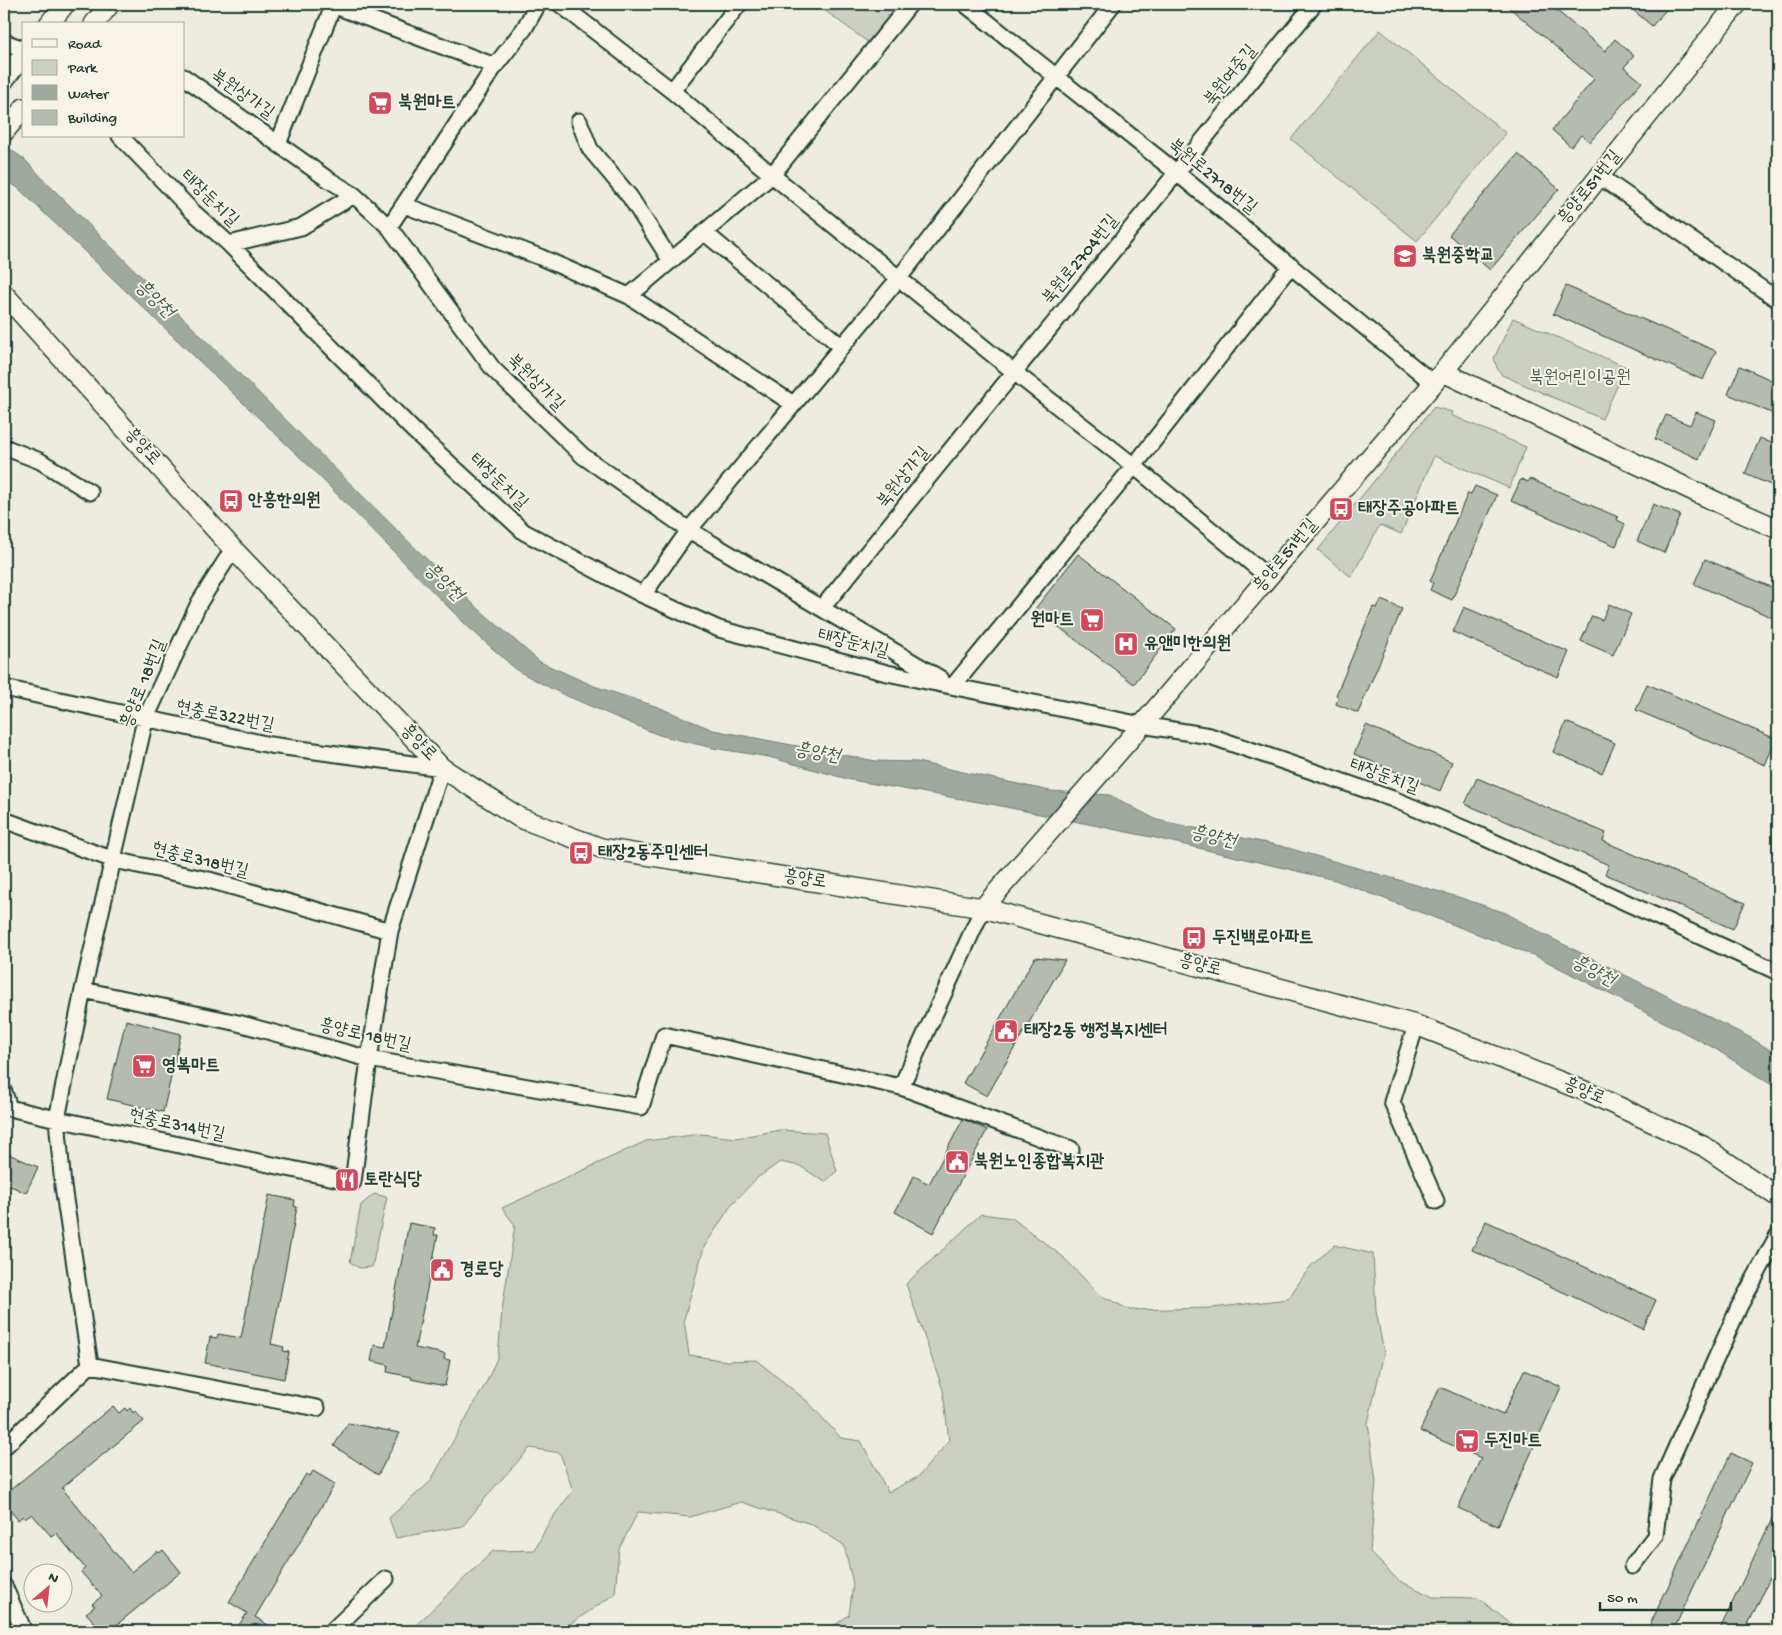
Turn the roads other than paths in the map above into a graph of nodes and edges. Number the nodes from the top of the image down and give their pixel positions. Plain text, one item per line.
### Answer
1 (65, 4) edge
2 (332, 4) edge
3 (538, 4) edge
4 (560, 4) edge
5 (738, 4) edge
6 (910, 4) edge
7 (965, 4) edge
8 (1113, 4) edge
9 (1314, 4) edge
10 (1737, 4) edge
11 (51, 22) edge
12 (4, 42) edge
13 (22, 48) edge
14 (22, 57) edge
15 (495, 66) junction
16 (1056, 76) junction
17 (185, 78) edge
18 (4, 80) edge
19 (672, 91) junction
20 (22, 110) edge
21 (579, 120) dead end
22 (4, 132) edge
23 (122, 138) edge
24 (278, 144) junction
25 (1177, 172) junction
26 (772, 175) junction
27 (1599, 176) junction
28 (354, 195) junction
29 (404, 205) junction
30 (389, 227) junction
31 (705, 233) junction
32 (229, 244) junction
33 (671, 261) junction
34 (1291, 265) junction
35 (899, 278) junction
36 (4, 294) edge
37 (629, 296) junction
38 (1778, 300) edge
39 (842, 346) junction
40 (1014, 372) junction
41 (1438, 378) junction
42 (793, 404) junction
43 (4, 447) edge
44 (1134, 466) junction
45 (90, 492) dead end
46 (1778, 529) edge
47 (689, 530) junction
48 (233, 549) junction
49 (1268, 577) junction
50 (643, 596) junction
51 (822, 608) junction
52 (954, 686) junction
53 (4, 688) edge
54 (145, 720) junction
55 (1142, 725) junction
56 (442, 768) junction
57 (4, 820) edge
58 (114, 860) junction
59 (983, 908) junction
60 (390, 931) junction
61 (1778, 972) edge
62 (83, 990) junction
63 (1416, 1024) junction
64 (369, 1059) junction
65 (901, 1087) junction
66 (4, 1092) edge
67 (57, 1120) junction
68 (1071, 1149) dead end
69 (1778, 1197) edge
70 (1436, 1201) dead end
71 (1778, 1235) edge
72 (90, 1365) junction
73 (318, 1408) dead end
74 (4, 1447) edge
75 (1632, 1566) dead end
76 (386, 1579) dead end
77 (4, 1586) edge
78 (24, 1631) edge
79 (332, 1631) edge

1 - 11 street
2 - 15 street, 북원상가길
2 - 24 street, 북원상가길
3 - 15 street
4 - 19 street
5 - 19 street
6 - 26 street
7 - 16 street, 북원로2718번길
8 - 16 street
9 - 25 street, 북원여중길
10 - 27 street, 흥양로51번길
12 - 13 street
14 - 18 street
15 - 29 street
16 - 25 street, 북원로2718번길
16 - 35 street
17 - 24 street, 북원상가길
19 - 26 street
20 - 22 street
21 - 33 street
23 - 32 street, 태장둔치길
24 - 28 street, 북원상가길
25 - 34 street, 북원로2718번길
25 - 40 street, 북원로2704번길
26 - 31 street
26 - 35 street
27 - 38 street
27 - 41 street, 흥양로51번길
28 - 30 street, 북원상가길
28 - 32 street
29 - 30 street
29 - 37 street
30 - 47 street, 북원상가길
31 - 33 street
31 - 39 street
32 - 50 street, 태장둔치길
33 - 37 street
34 - 41 street, 북원로2718번길
34 - 44 street
35 - 39 street
35 - 40 street
36 - 48 street, 흥양로
37 - 42 street
39 - 42 street
40 - 44 street
40 - 51 street, 북원상가길
41 - 46 street
41 - 49 street, 흥양로51번길
42 - 47 street
43 - 45 street
44 - 49 street
44 - 52 street
47 - 50 street
47 - 51 street, 북원상가길
48 - 54 street, 흥양로 18번길
48 - 56 street, 흥양로
49 - 55 street, 흥양로51번길
50 - 52 street, 태장둔치길
51 - 52 street, 북원상가길
52 - 55 street, 태장둔치길
53 - 54 street, 현충로322번길
54 - 56 street, 현충로322번길
54 - 58 street, 흥양로 18번길
55 - 59 street, 흥양로51번길
55 - 61 street, 태장둔치길
56 - 59 street, 흥양로
56 - 60 street
57 - 58 street, 현충로318번길
58 - 60 street, 현충로318번길
58 - 62 street, 흥양로 18번길
59 - 63 street, 흥양로
59 - 65 street
60 - 64 street
62 - 64 street, 흥양로 18번길
62 - 67 street, 흥양로 18번길
63 - 69 street, 흥양로
63 - 70 street
64 - 65 street, 흥양로 18번길
64 - 67 street, 현충로314번길
65 - 68 street
66 - 67 street, 현충로314번길
67 - 72 street, 흥양로 18번길
71 - 75 street
72 - 73 street
72 - 74 street
76 - 79 street
77 - 78 street

